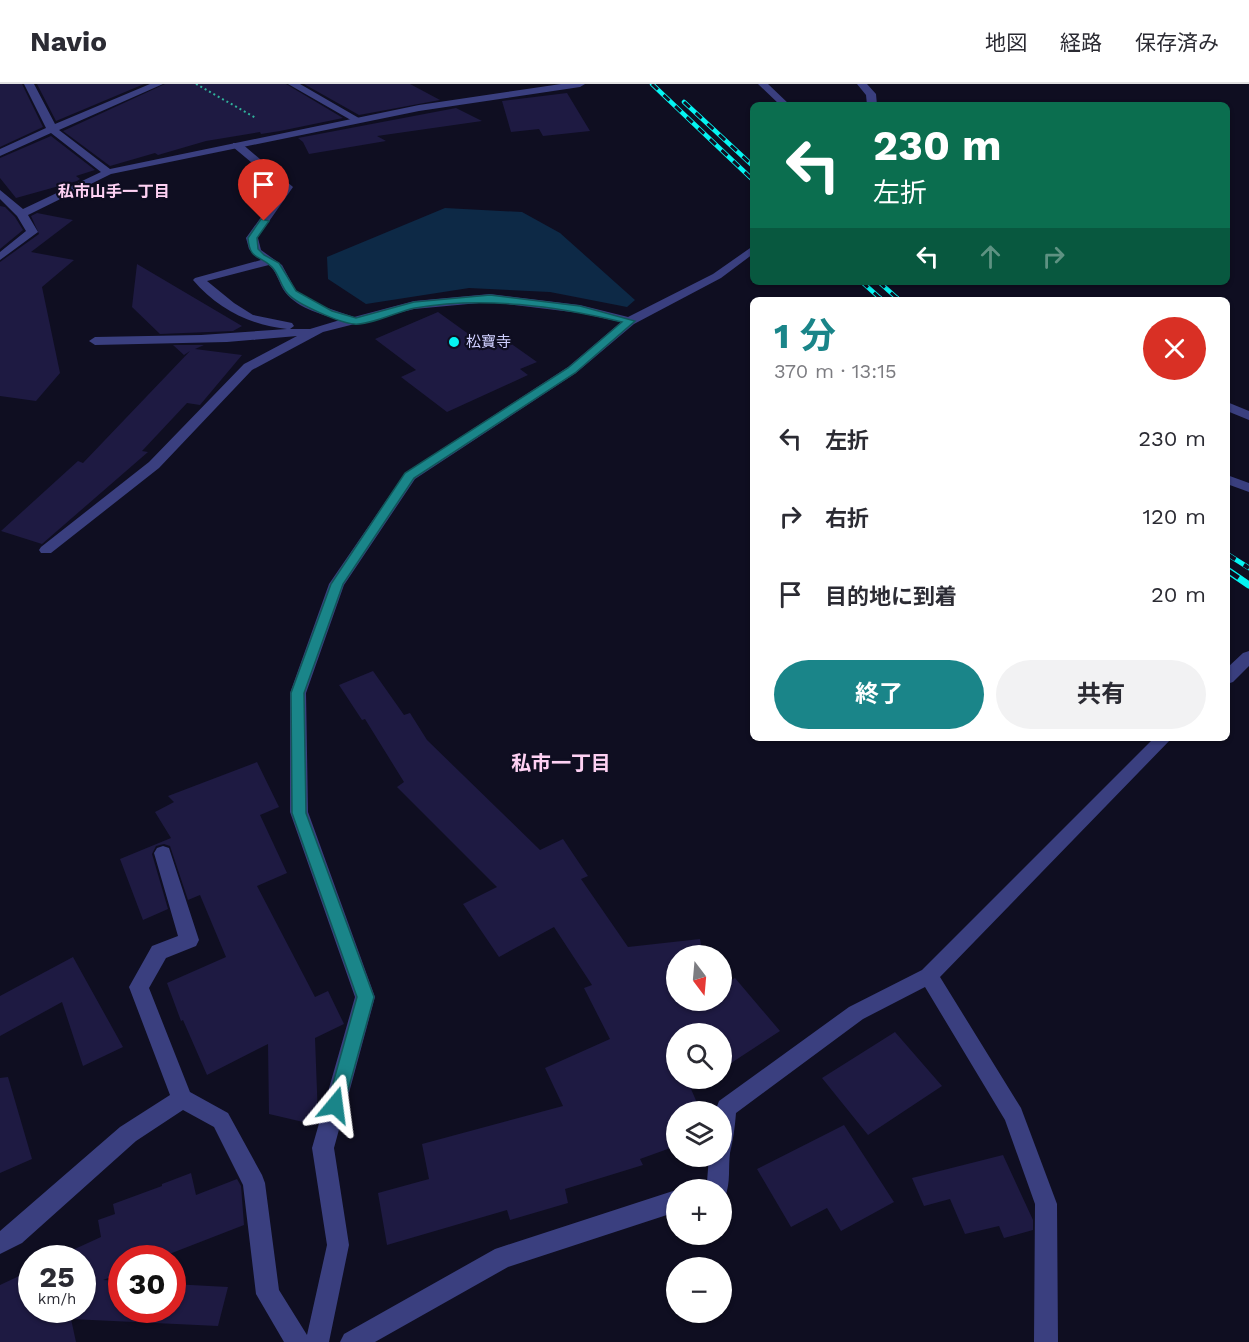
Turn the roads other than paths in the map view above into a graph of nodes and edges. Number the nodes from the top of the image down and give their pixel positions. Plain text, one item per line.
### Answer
1 (29, 84) edge
2 (158, 84) edge
3 (293, 84) edge
4 (580, 84) edge
5 (763, 84) edge
6 (862, 84) edge
7 (782, 102) edge
8 (871, 102) edge
9 (359, 121) junction
10 (52, 129) junction
11 (237, 145) junction
12 (0, 153) edge
13 (108, 172) junction
14 (0, 193) edge
15 (22, 214) junction
16 (750, 251) edge
17 (0, 257) edge
18 (268, 261) junction
19 (630, 321) junction
20 (355, 322) junction
21 (317, 330) junction
22 (95, 341) dead end
23 (1230, 407) edge
24 (1249, 416) edge
25 (1230, 480) edge
26 (1249, 488) edge
27 (46, 550) dead end
28 (1249, 657) edge
29 (1230, 675) edge
30 (1161, 741) edge
31 (163, 853) dead end
32 (929, 976) junction
33 (182, 1099) junction
34 (732, 1104) edge
35 (666, 1205) edge
36 (0, 1243) edge
37 (298, 1342) edge
38 (317, 1342) edge
39 (352, 1342) edge
40 (1046, 1342) edge

1 - 10 street
2 - 10 street
3 - 9 street
4 - 9 street
5 - 7 street
6 - 8 street
9 - 11 street
10 - 12 street
10 - 13 street
11 - 13 street
11 - 18 street
13 - 15 street
14 - 15 street
15 - 17 street
16 - 19 street
18 - 20 street
18 - 21 street
19 - 20 street
19 - 38 street
20 - 21 street
21 - 22 street
21 - 27 street
23 - 24 street
25 - 26 street
28 - 29 street
30 - 32 street
31 - 33 street
32 - 34 street
32 - 40 street
33 - 36 street
33 - 37 street
35 - 39 street

